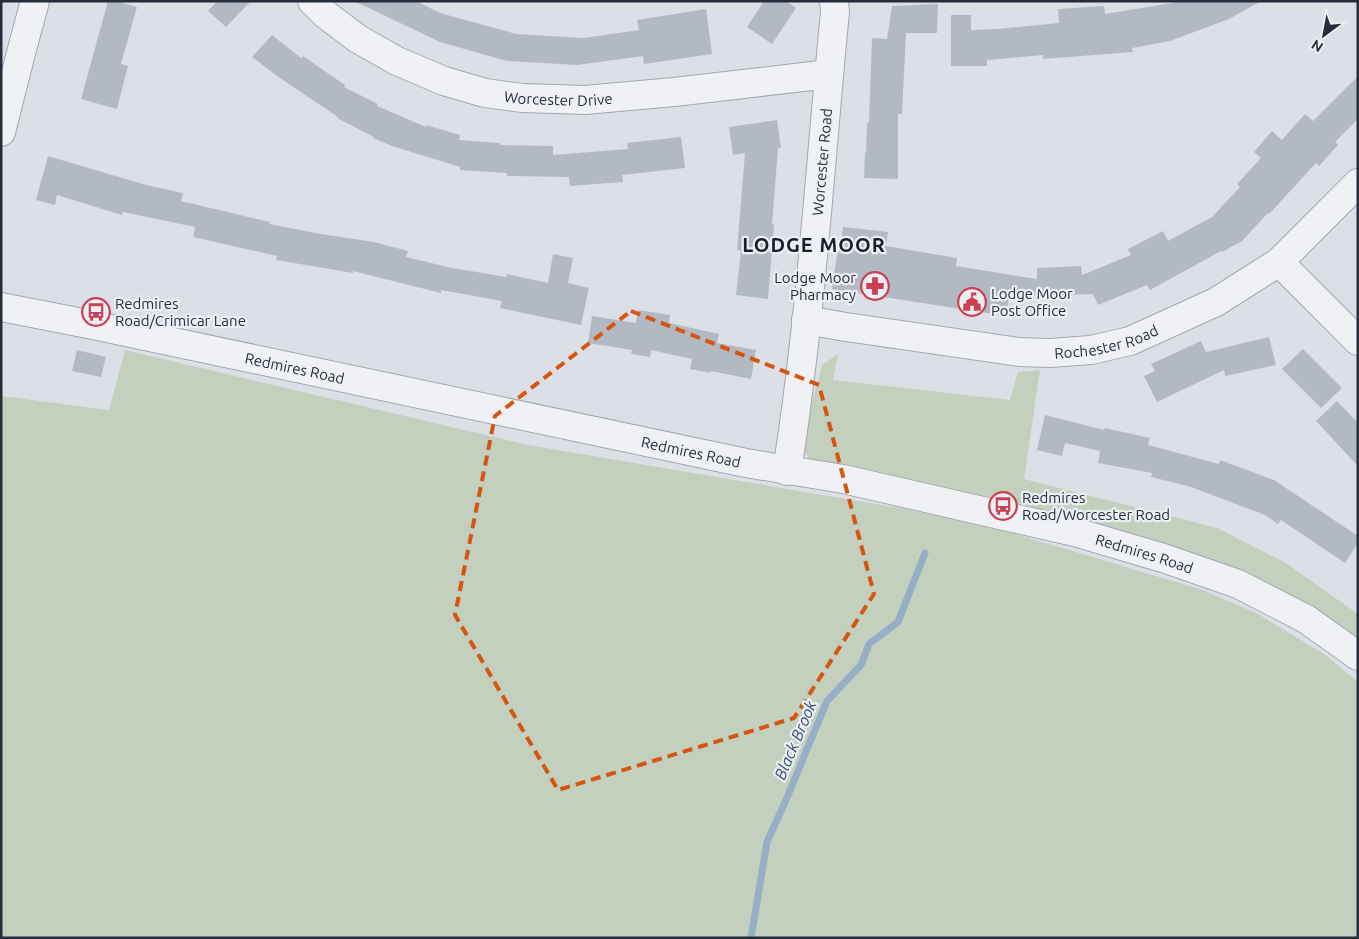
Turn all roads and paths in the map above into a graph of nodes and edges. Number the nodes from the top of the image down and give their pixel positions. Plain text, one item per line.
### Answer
1 (35, 1) edge
2 (312, 1) edge
3 (834, 1) edge
4 (11, 51) edge
5 (829, 74) junction
6 (1, 132) edge
7 (1358, 183) edge
8 (1279, 262) junction
9 (1, 307) edge
10 (806, 320) junction
11 (1358, 341) edge
12 (787, 470) junction
13 (1358, 656) edge

1 - 4 street
2 - 5 street, Worcester Drive
3 - 5 street, Worcester Road
4 - 6 street
5 - 10 street, Worcester Road
7 - 8 street, Rochester Road
8 - 10 street, Rochester Road
8 - 11 street
9 - 12 street, Redmires Road
10 - 12 street, Worcester Road
12 - 13 street, Redmires Road

